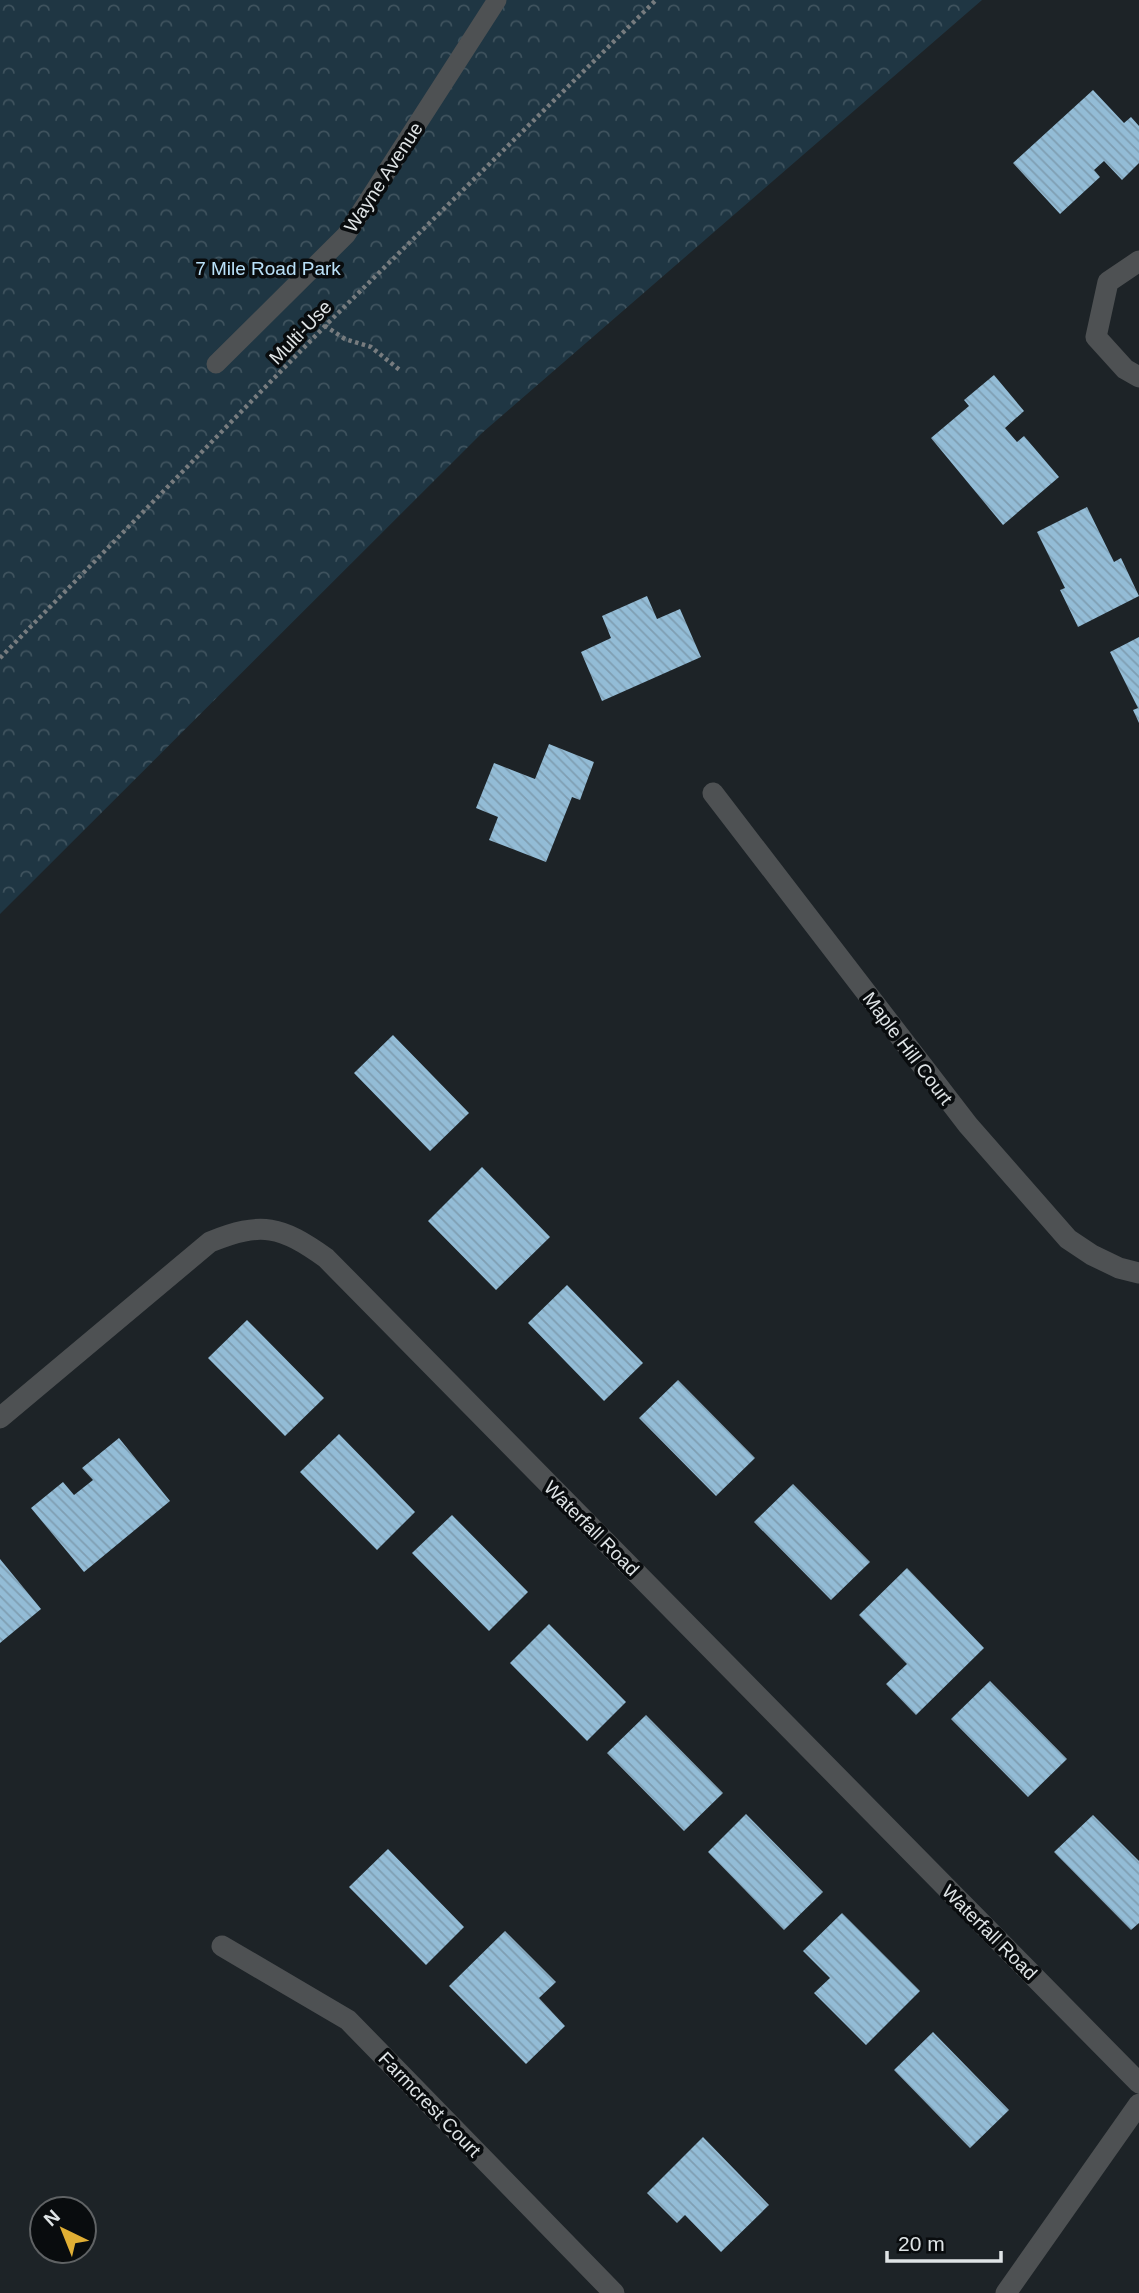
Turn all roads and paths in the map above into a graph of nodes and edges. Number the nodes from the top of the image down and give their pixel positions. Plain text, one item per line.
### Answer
1 (497, 0) edge
2 (656, 0) edge
3 (1139, 261) edge
4 (325, 327) junction
5 (216, 364) dead end
6 (401, 371) dead end
7 (1139, 377) edge
8 (0, 650) edge
9 (6, 652) junction
10 (0, 659) edge
11 (713, 793) dead end
12 (1136, 1275) edge
13 (0, 1418) edge
14 (222, 1946) dead end
15 (1139, 2082) edge
16 (1139, 2104) edge
17 (614, 2293) edge
18 (1006, 2293) edge

1 - 5 lane, Wayne Avenue
2 - 4 path, Multi-Use
3 - 7 street
4 - 6 path
4 - 9 path, Multi-Use
8 - 9 path
9 - 10 path, Multi-Use
11 - 12 street, Maple Hill Court
13 - 15 street, Waterfall Road
14 - 17 street, Farmcrest Court
16 - 18 street

